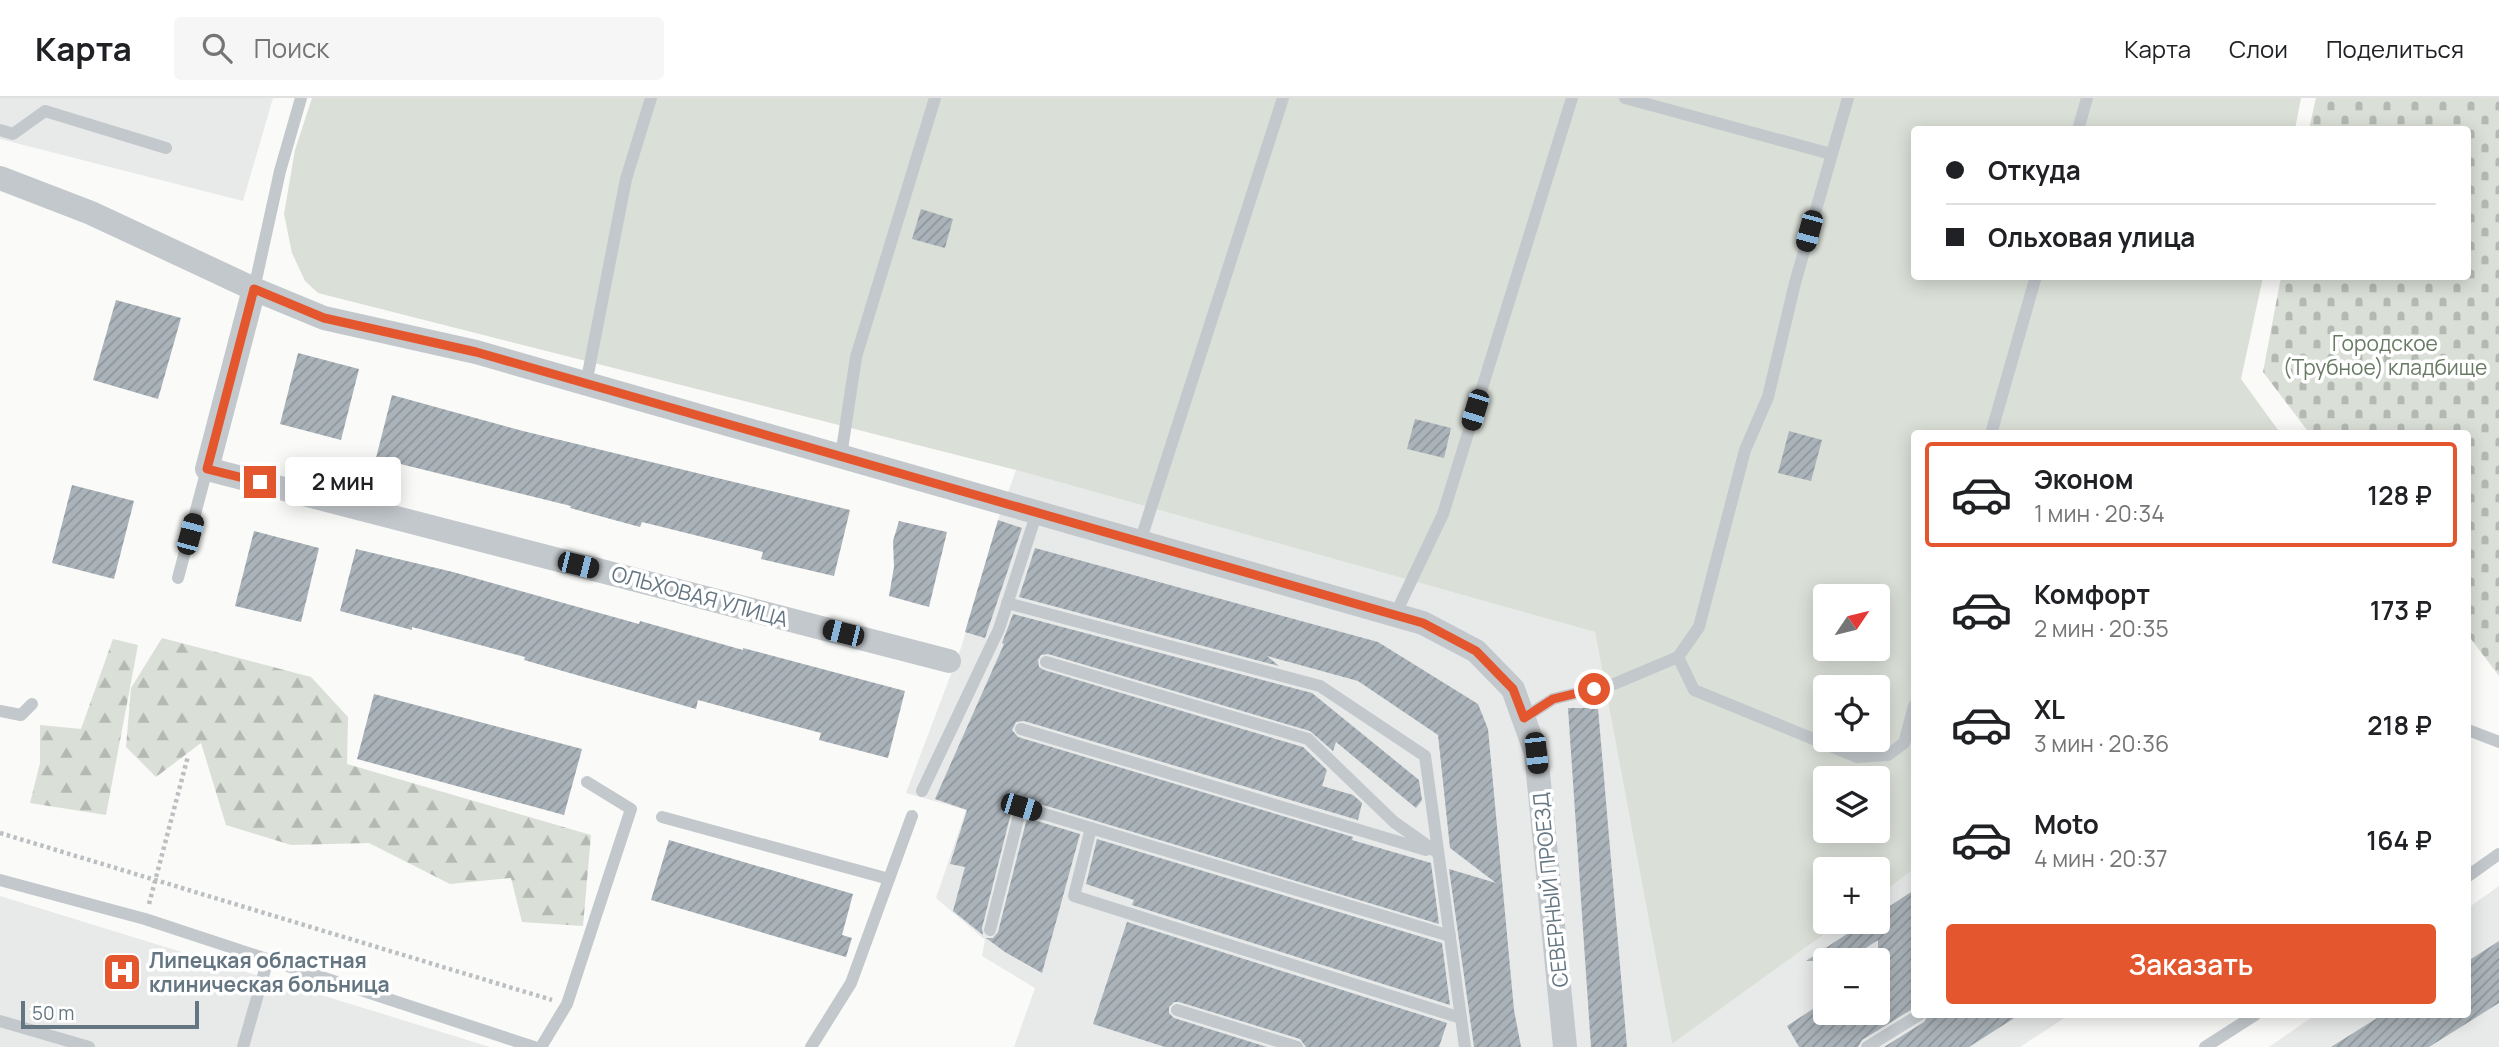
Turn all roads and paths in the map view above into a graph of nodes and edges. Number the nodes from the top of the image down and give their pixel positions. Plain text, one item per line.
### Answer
1 (301, 98) edge
2 (651, 98) edge
3 (935, 98) edge
4 (1283, 98) edge
5 (1572, 98) edge
6 (1625, 98) edge
7 (1848, 98) edge
8 (2087, 98) edge
9 (2079, 126) edge
10 (0, 130) edge
11 (166, 148) dead end
12 (1831, 154) junction
13 (0, 178) edge
14 (2035, 280) edge
15 (254, 289) junction
16 (586, 384) junction
17 (1992, 430) edge
18 (841, 457) junction
19 (207, 469) junction
20 (1044, 514) junction
21 (1140, 542) junction
22 (178, 578) dead end
23 (1007, 603) junction
24 (1395, 615) junction
25 (1678, 657) junction
26 (949, 661) dead end
27 (1046, 662) dead end
28 (32, 704) dead end
29 (0, 711) edge
30 (1911, 717) edge
31 (1524, 718) junction
32 (1021, 729) dead end
33 (2471, 731) edge
34 (2499, 742) edge
35 (188, 756) dead end
36 (587, 782) dead end
37 (922, 791) dead end
38 (912, 816) dead end
39 (662, 817) dead end
40 (1091, 828) junction
41 (0, 833) edge
42 (1438, 853) junction
43 (2499, 854) edge
44 (2471, 874) edge
45 (889, 879) junction
46 (0, 880) edge
47 (157, 880) junction
48 (145, 919) junction
49 (990, 930) dead end
50 (1450, 936) junction
51 (268, 958) junction
52 (567, 1004) junction
53 (1177, 1010) dead end
54 (1461, 1018) junction
55 (1914, 1018) edge
56 (2250, 1018) edge
57 (0, 1021) edge
58 (89, 1047) edge
59 (243, 1047) edge
60 (534, 1047) edge
61 (541, 1047) edge
62 (811, 1047) edge
63 (1297, 1047) edge
64 (1465, 1047) edge
65 (1565, 1047) edge
66 (1867, 1047) edge
67 (2205, 1047) edge

1 - 15 lane
2 - 16 lane
3 - 18 lane
4 - 21 lane
5 - 24 lane
6 - 12 lane
7 - 12 lane
8 - 9 lane
10 - 11 lane
12 - 25 lane
13 - 15 street, СЕВЕРНЫЙ ПРОЕЗД
14 - 17 lane
15 - 16 street, СЕВЕРНЫЙ ПРОЕЗД
15 - 19 street
16 - 18 street, СЕВЕРНЫЙ ПРОЕЗД
18 - 20 street, СЕВЕРНЫЙ ПРОЕЗД
19 - 22 lane
19 - 26 street, ОЛЬХОВАЯ УЛИЦА
20 - 21 street, СЕВЕРНЫЙ ПРОЕЗД
20 - 23 lane
21 - 24 street, СЕВЕРНЫЙ ПРОЕЗД
23 - 37 lane
23 - 42 lane
24 - 31 street, СЕВЕРНЫЙ ПРОЕЗД
25 - 30 lane
25 - 31 lane
27 - 42 lane
28 - 29 lane
31 - 65 street, СЕВЕРНЫЙ ПРОЕЗД
32 - 42 lane
33 - 34 lane
35 - 47 path
36 - 52 lane
38 - 45 lane
39 - 45 lane
40 - 49 lane
40 - 50 lane
40 - 54 lane
41 - 47 path
42 - 50 lane
43 - 44 lane
45 - 62 lane
46 - 48 lane
47 - 48 path
47 - 52 path
48 - 51 lane
50 - 54 lane
51 - 59 lane
51 - 60 lane
52 - 61 lane
53 - 63 lane
54 - 64 lane
55 - 66 lane
56 - 67 lane
57 - 58 lane

